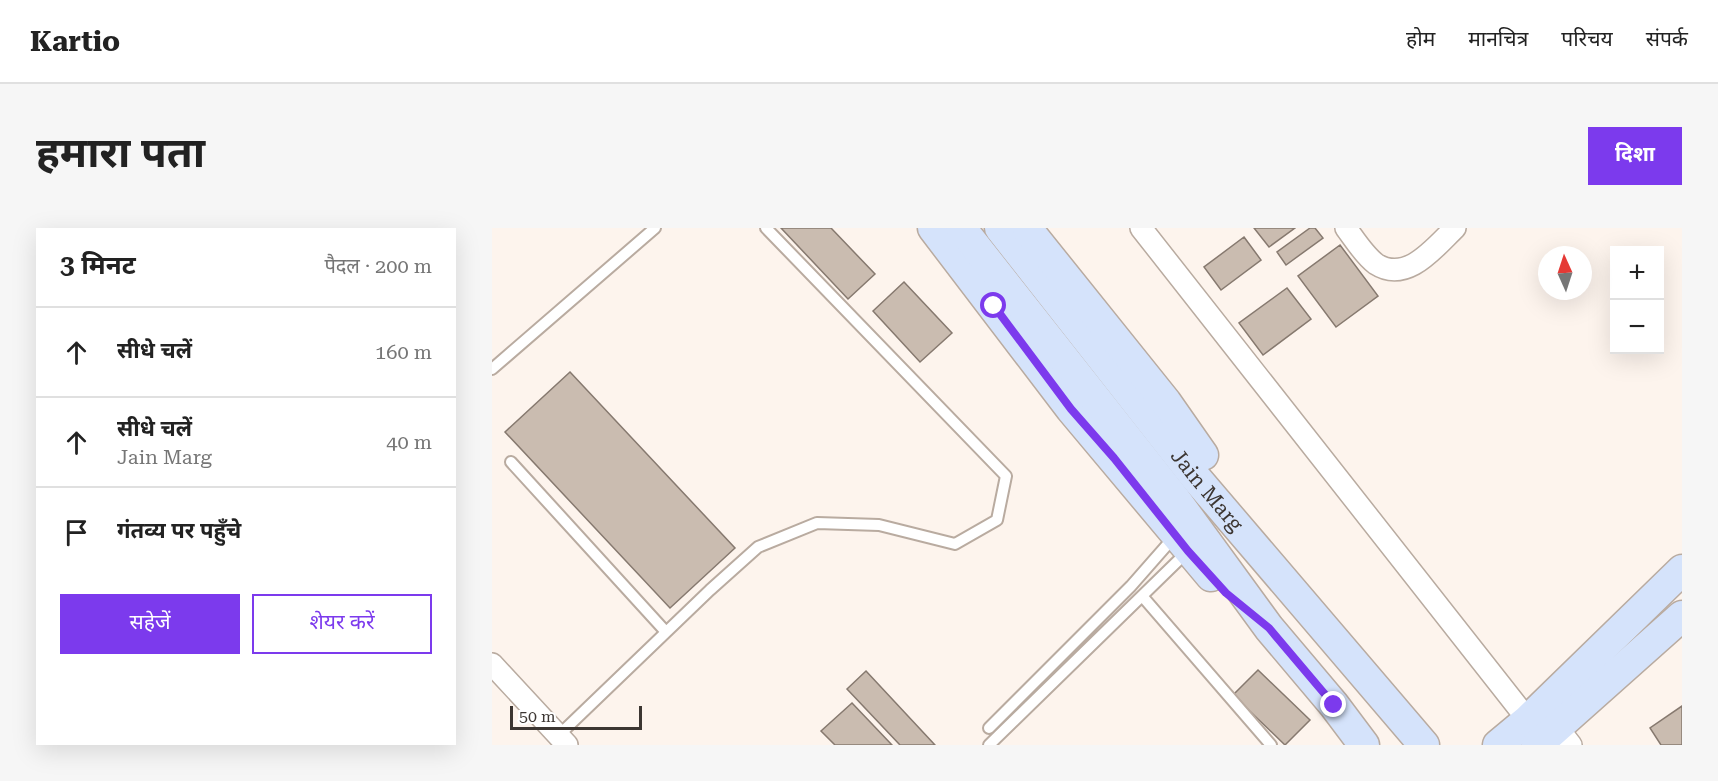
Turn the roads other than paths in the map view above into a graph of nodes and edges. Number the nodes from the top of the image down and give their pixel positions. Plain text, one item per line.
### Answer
1 (655, 228) edge
2 (766, 228) edge
3 (933, 228) edge
4 (961, 228) edge
5 (1000, 228) edge
6 (1026, 228) edge
7 (1141, 228) edge
8 (1346, 228) edge
9 (1455, 228) edge
10 (492, 369) edge
11 (511, 462) dead end
12 (1182, 543) junction
13 (1682, 570) edge
14 (1143, 597) junction
15 (1682, 616) edge
16 (1320, 625) junction
17 (1269, 628) junction
18 (666, 632) junction
19 (492, 664) edge
20 (989, 728) dead end
21 (1548, 734) edge
22 (562, 741) edge
23 (989, 745) edge
24 (1271, 745) edge
25 (1364, 745) edge
26 (1424, 745) edge
27 (1498, 745) edge

1 - 10 lane
2 - 18 lane
3 - 12 street
4 - 17 street, Jain Marg
5 - 16 street, Jain Marg
6 - 16 street
7 - 21 street
8 - 9 street
11 - 18 lane
12 - 14 lane
12 - 17 street
12 - 20 lane
13 - 21 street
14 - 23 lane
14 - 24 lane
15 - 21 street
16 - 26 street, Jain Marg
17 - 25 street, Jain Marg
18 - 22 lane
19 - 22 street
21 - 27 street

